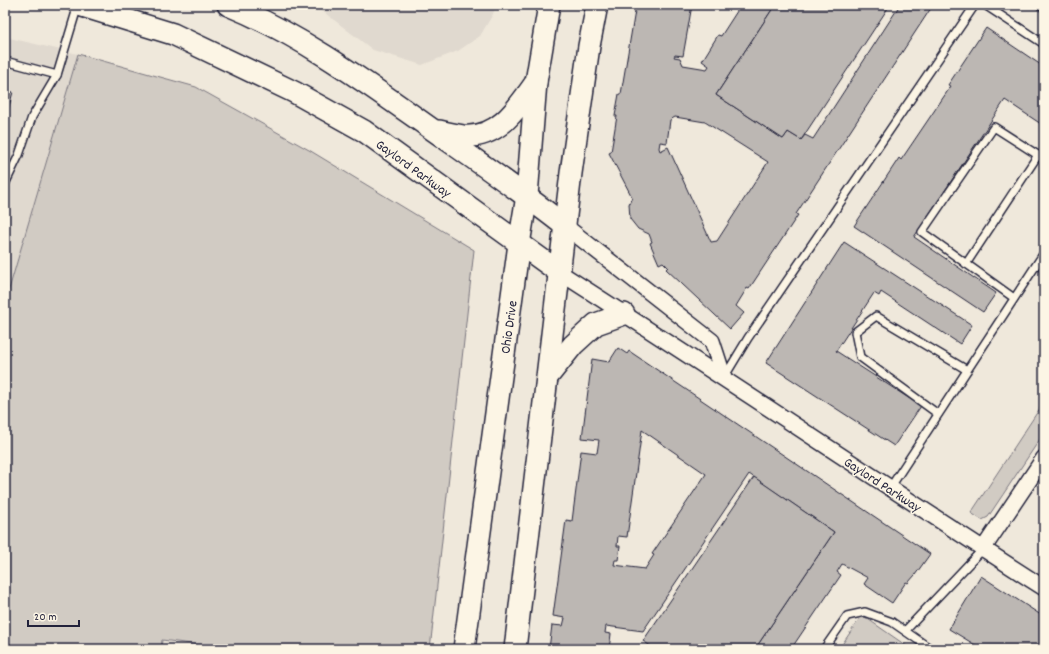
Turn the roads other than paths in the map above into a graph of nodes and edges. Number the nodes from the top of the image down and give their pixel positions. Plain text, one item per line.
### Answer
1 (78, 5) edge
2 (228, 5) edge
3 (549, 5) edge
4 (597, 5) edge
5 (975, 5) edge
6 (985, 5) edge
7 (1040, 5) edge
8 (1044, 8) edge
9 (1044, 44) edge
10 (5, 61) edge
11 (57, 74) junction
12 (536, 82) junction
13 (433, 130) junction
14 (1041, 157) edge
15 (5, 184) edge
16 (527, 196) junction
17 (565, 226) junction
18 (519, 244) junction
19 (1044, 253) edge
20 (966, 264) junction
21 (559, 272) junction
22 (1014, 298) junction
23 (624, 314) junction
24 (967, 370) junction
25 (549, 374) junction
26 (724, 378) junction
27 (938, 414) junction
28 (1044, 458) edge
29 (889, 489) junction
30 (983, 549) junction
31 (1044, 588) edge
32 (906, 630) junction
33 (464, 649) edge
34 (515, 649) edge
35 (824, 649) edge
36 (931, 649) edge

1 - 11 lane
1 - 18 main road, Gaylord Parkway
2 - 13 main road
3 - 12 main road, Ohio Drive
4 - 17 main road
5 - 26 lane
6 - 9 lane
7 - 8 lane
10 - 11 lane
11 - 15 lane
12 - 13 main road
12 - 16 main road, Ohio Drive
13 - 16 main road
14 - 20 lane
14 - 20 lane
16 - 17 main road
16 - 18 main road, Ohio Drive
17 - 21 main road
17 - 26 street
18 - 21 main road, Gaylord Parkway
18 - 33 main road, Ohio Drive
19 - 22 lane
20 - 22 lane
21 - 23 street, Gaylord Parkway
21 - 25 main road
22 - 24 lane
23 - 25 main road
23 - 26 street, Gaylord Parkway
24 - 27 lane
24 - 27 lane
25 - 34 main road
26 - 29 street, Gaylord Parkway
27 - 29 lane
28 - 30 street
29 - 30 street, Gaylord Parkway
30 - 31 street, Gaylord Parkway
30 - 32 lane
32 - 35 lane
32 - 36 lane

